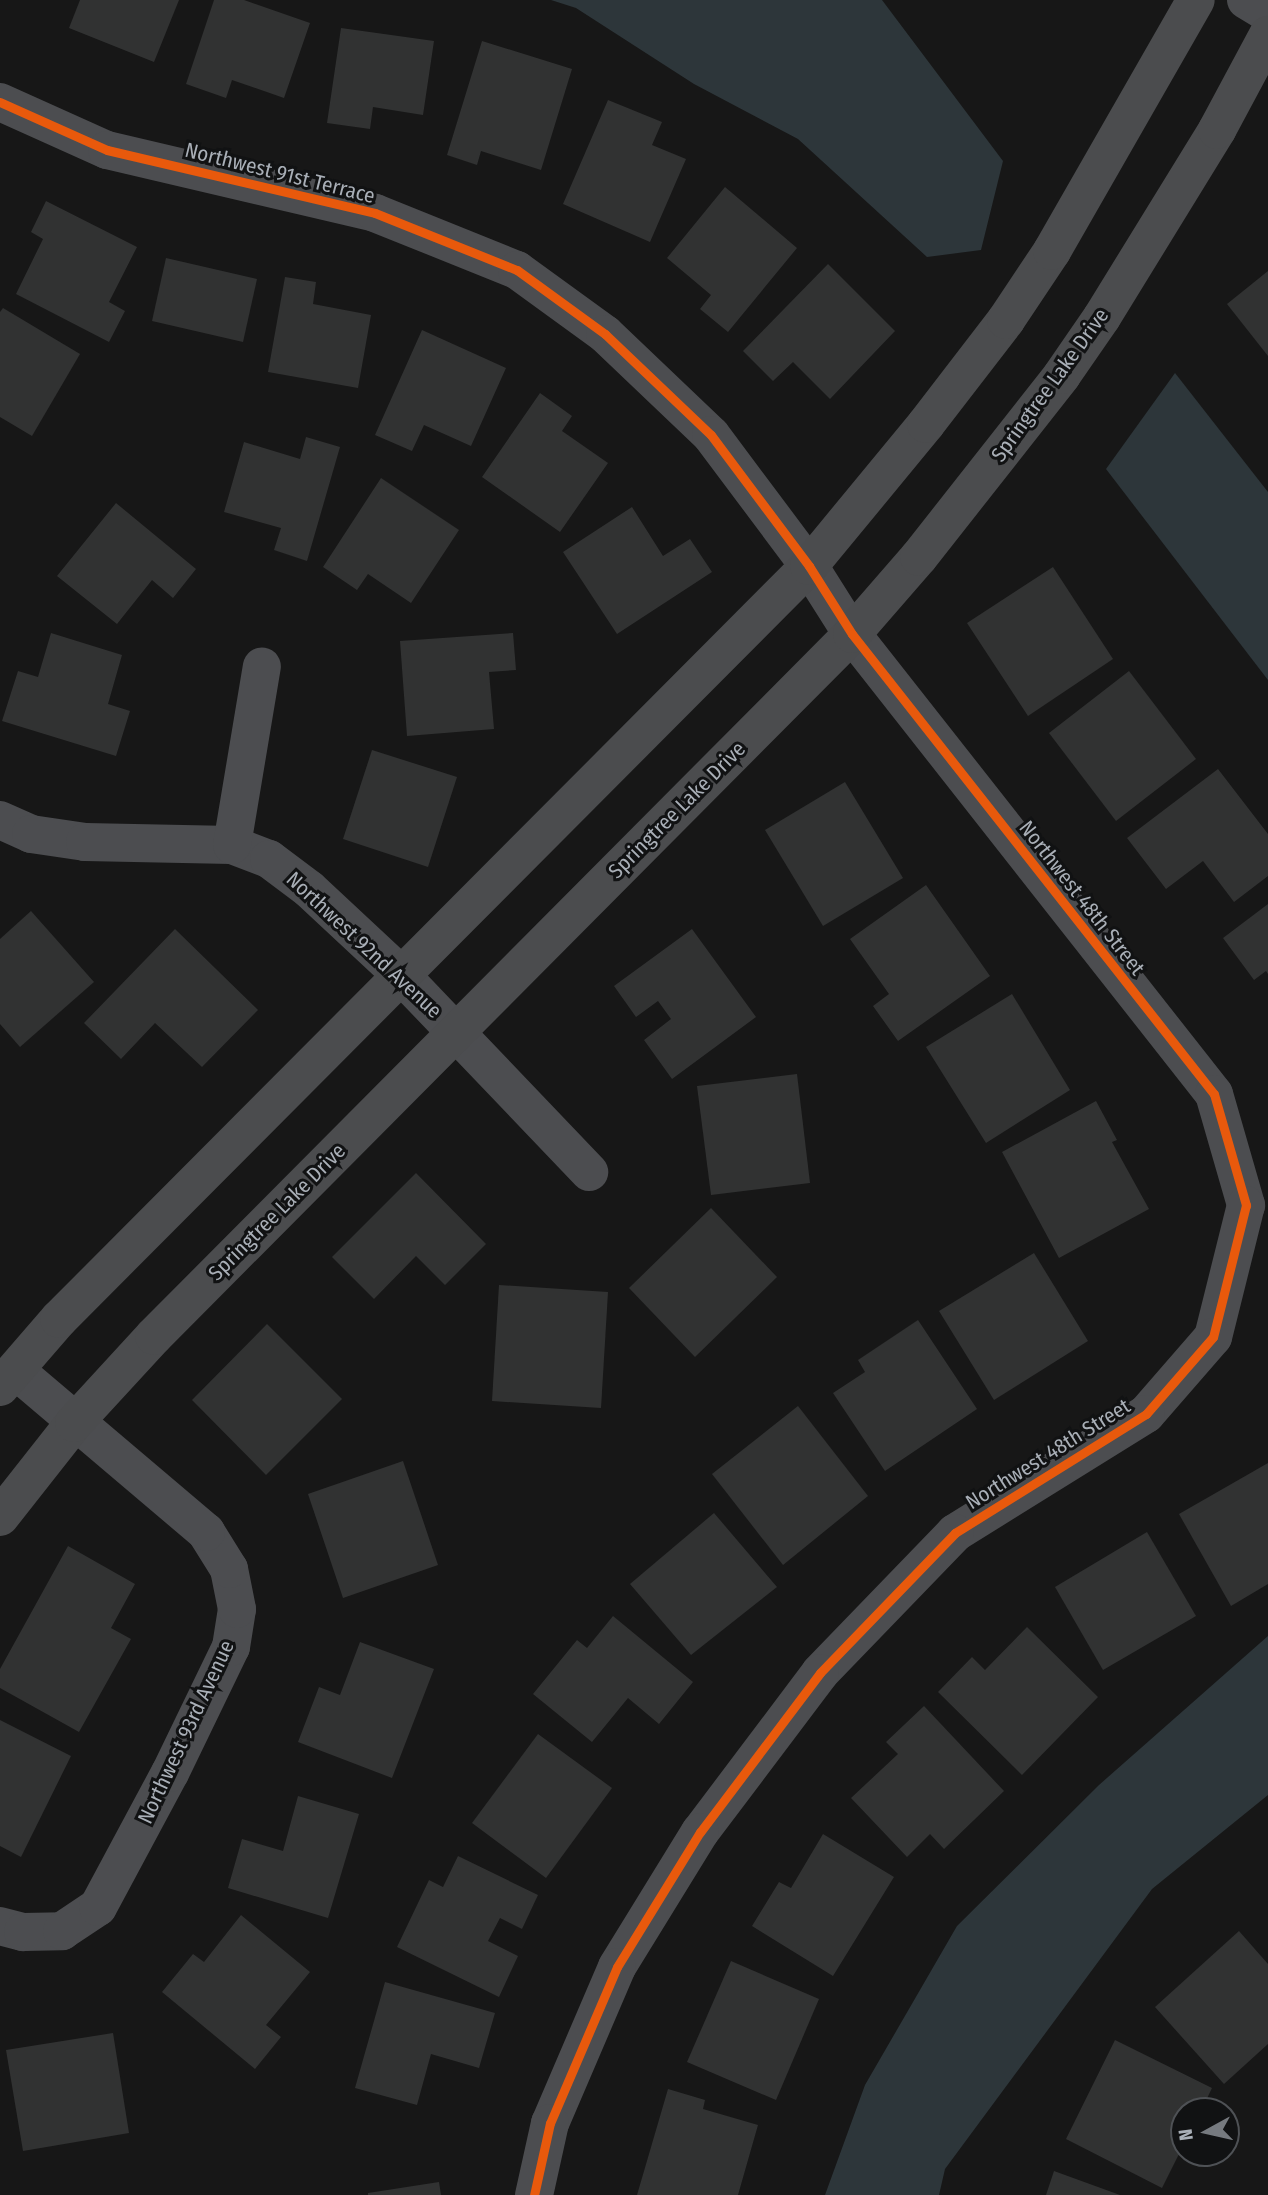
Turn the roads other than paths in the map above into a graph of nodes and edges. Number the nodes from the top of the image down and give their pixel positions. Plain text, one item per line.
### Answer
1 (1196, 0) edge
2 (1246, 0) edge
3 (1268, 13) edge
4 (1268, 35) edge
5 (0, 102) edge
6 (810, 566) junction
7 (852, 634) junction
8 (262, 666) dead end
9 (0, 820) edge
10 (232, 845) junction
11 (400, 974) junction
12 (457, 1032) junction
13 (589, 1172) dead end
14 (7, 1378) edge
15 (74, 1423) junction
16 (0, 1517) edge
17 (0, 1926) edge
18 (534, 2195) edge

1 - 6 street
2 - 3 street
4 - 7 street, Springtree Lake Drive
5 - 6 street, Northwest 91st Terrace
6 - 7 street, Northwest 91st Terrace
6 - 11 street
7 - 12 street, Springtree Lake Drive
7 - 18 street, Northwest 48th Street
8 - 10 street
9 - 10 street, Northwest 92nd Avenue
10 - 11 street, Northwest 92nd Avenue
11 - 12 street, Northwest 92nd Avenue
11 - 14 street
12 - 13 street, Northwest 92nd Avenue
12 - 15 street, Springtree Lake Drive
14 - 15 street, Northwest 93rd Avenue
15 - 16 street, Springtree Lake Drive
15 - 17 street, Northwest 93rd Avenue

